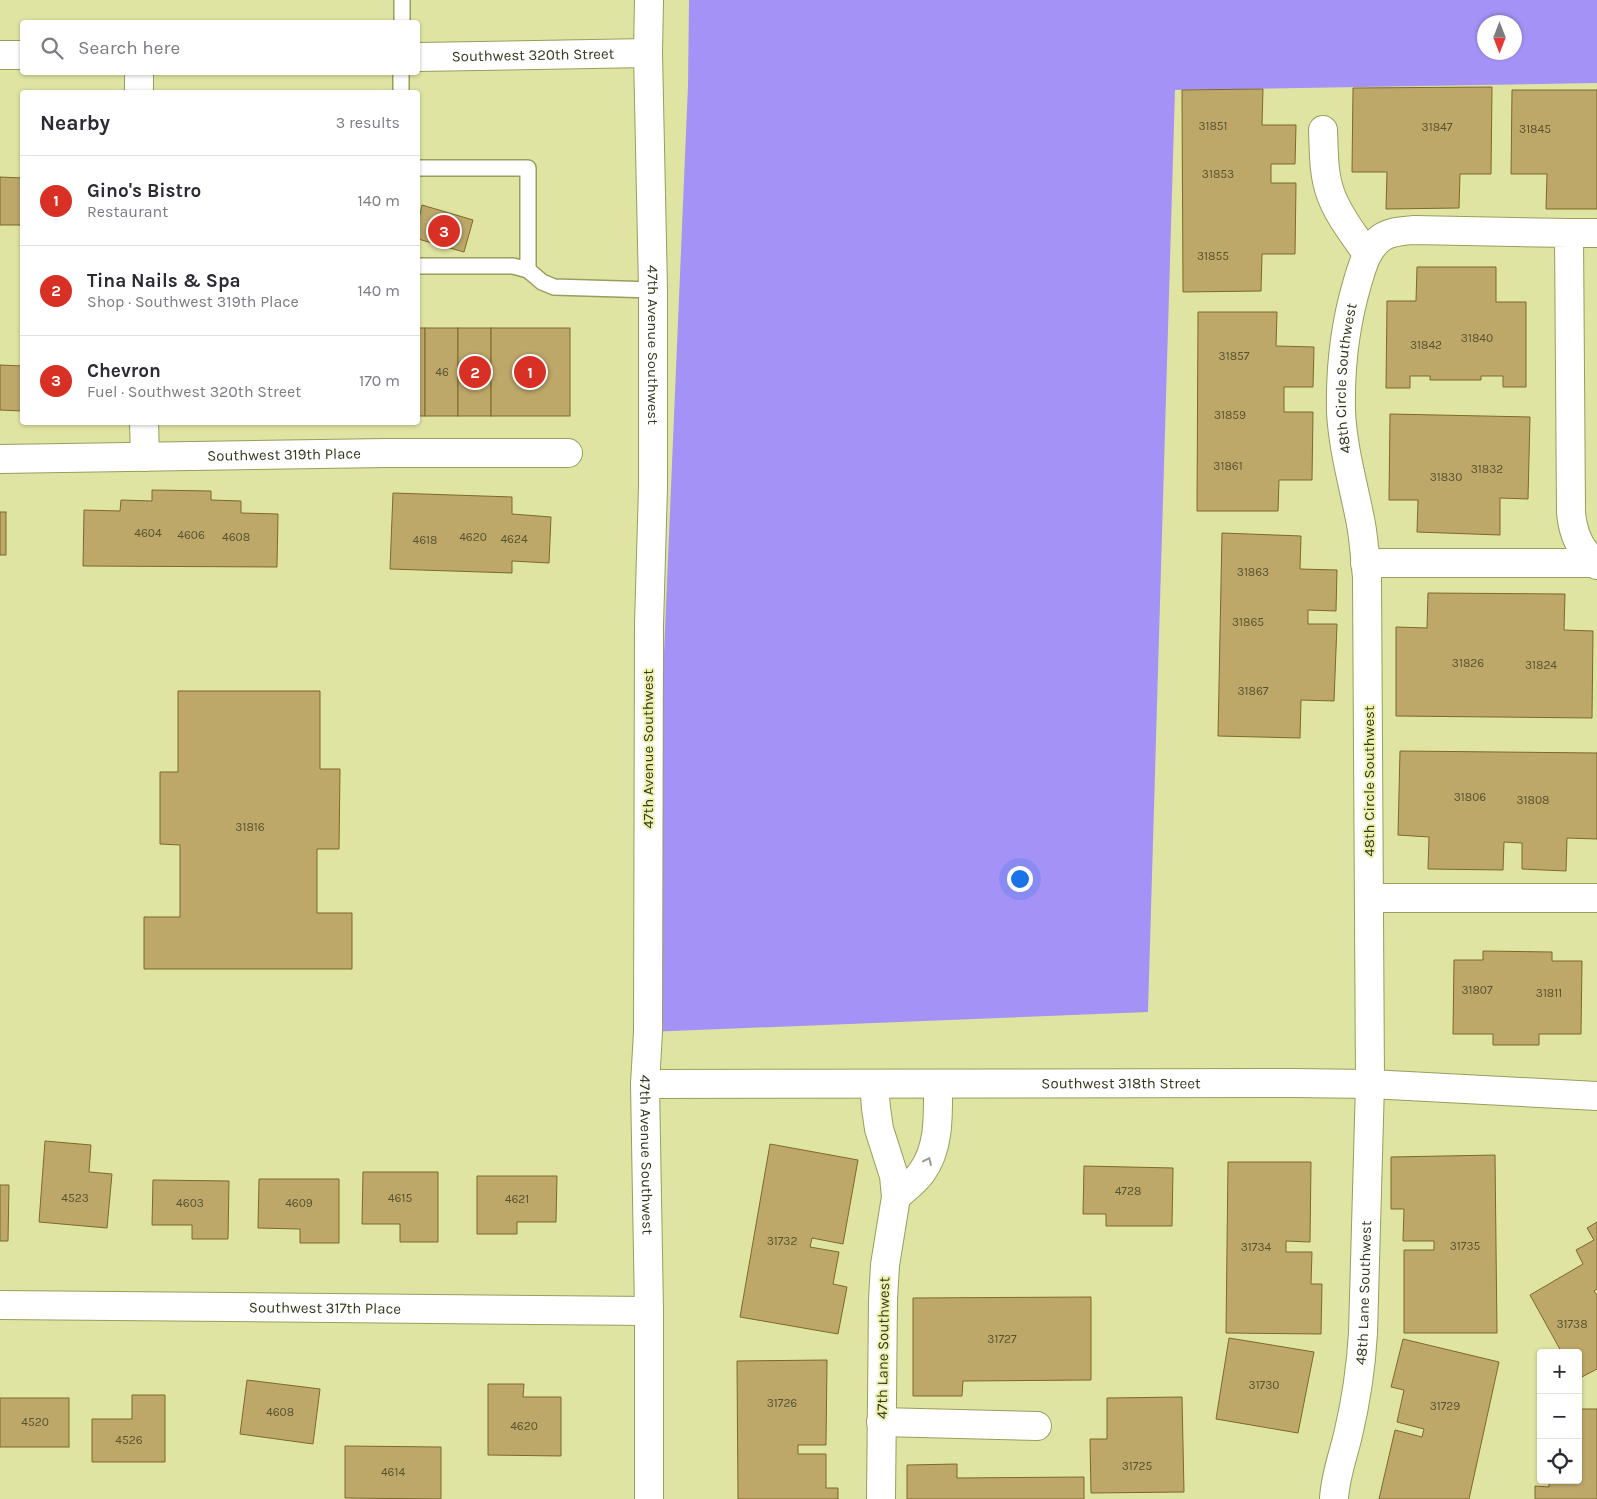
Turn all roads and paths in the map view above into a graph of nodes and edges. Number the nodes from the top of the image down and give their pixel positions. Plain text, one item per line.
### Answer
1 (402, 0) edge
2 (648, 0) edge
3 (402, 20) edge
4 (648, 54) junction
5 (0, 55) edge
6 (20, 55) edge
7 (420, 57) edge
8 (139, 75) edge
9 (401, 75) edge
10 (139, 90) edge
11 (400, 90) edge
12 (1323, 130) dead end
13 (420, 168) edge
14 (1569, 232) junction
15 (1597, 233) edge
16 (1367, 254) junction
17 (420, 266) edge
18 (528, 270) junction
19 (652, 290) junction
20 (144, 425) edge
21 (568, 452) dead end
22 (145, 457) junction
23 (0, 459) edge
24 (1365, 563) junction
25 (1596, 564) edge
26 (1369, 898) junction
27 (1597, 898) edge
28 (646, 1084) junction
29 (874, 1084) junction
30 (938, 1084) junction
31 (1370, 1084) junction
32 (1597, 1096) edge
33 (896, 1197) junction
34 (0, 1305) edge
35 (649, 1311) junction
36 (882, 1422) junction
37 (1037, 1426) dead end
38 (649, 1499) edge
39 (881, 1499) edge
40 (1334, 1499) edge

1 - 3 lane
2 - 4 street, 47th Avenue Southwest
4 - 7 street, Southwest 320th Street
4 - 19 street, 47th Avenue Southwest
5 - 6 street
8 - 10 street
9 - 11 lane
12 - 16 street
13 - 18 lane
14 - 15 street, 48th Circle Southwest
14 - 16 street, 48th Circle Southwest
14 - 25 street
16 - 24 street, 48th Circle Southwest
17 - 18 lane
18 - 19 lane
19 - 28 street, 47th Avenue Southwest
20 - 22 street
21 - 22 street, Southwest 319th Place
22 - 23 street, Southwest 319th Place
24 - 25 street
24 - 26 street, 48th Circle Southwest
26 - 27 street
26 - 31 street, 48th Circle Southwest
28 - 29 street, Southwest 318th Street
28 - 35 street, 47th Avenue Southwest
29 - 30 street, Southwest 318th Street
29 - 33 street, 47th Lane Southwest
30 - 31 street, Southwest 318th Street
33 -> 30 street
31 - 32 street, Southwest 318th Street
31 - 40 street, 48th Lane Southwest
33 - 36 street, 47th Lane Southwest
34 - 35 street, Southwest 317th Place
35 - 38 street, 47th Avenue Southwest
36 - 37 street
36 - 39 street, 47th Lane Southwest

